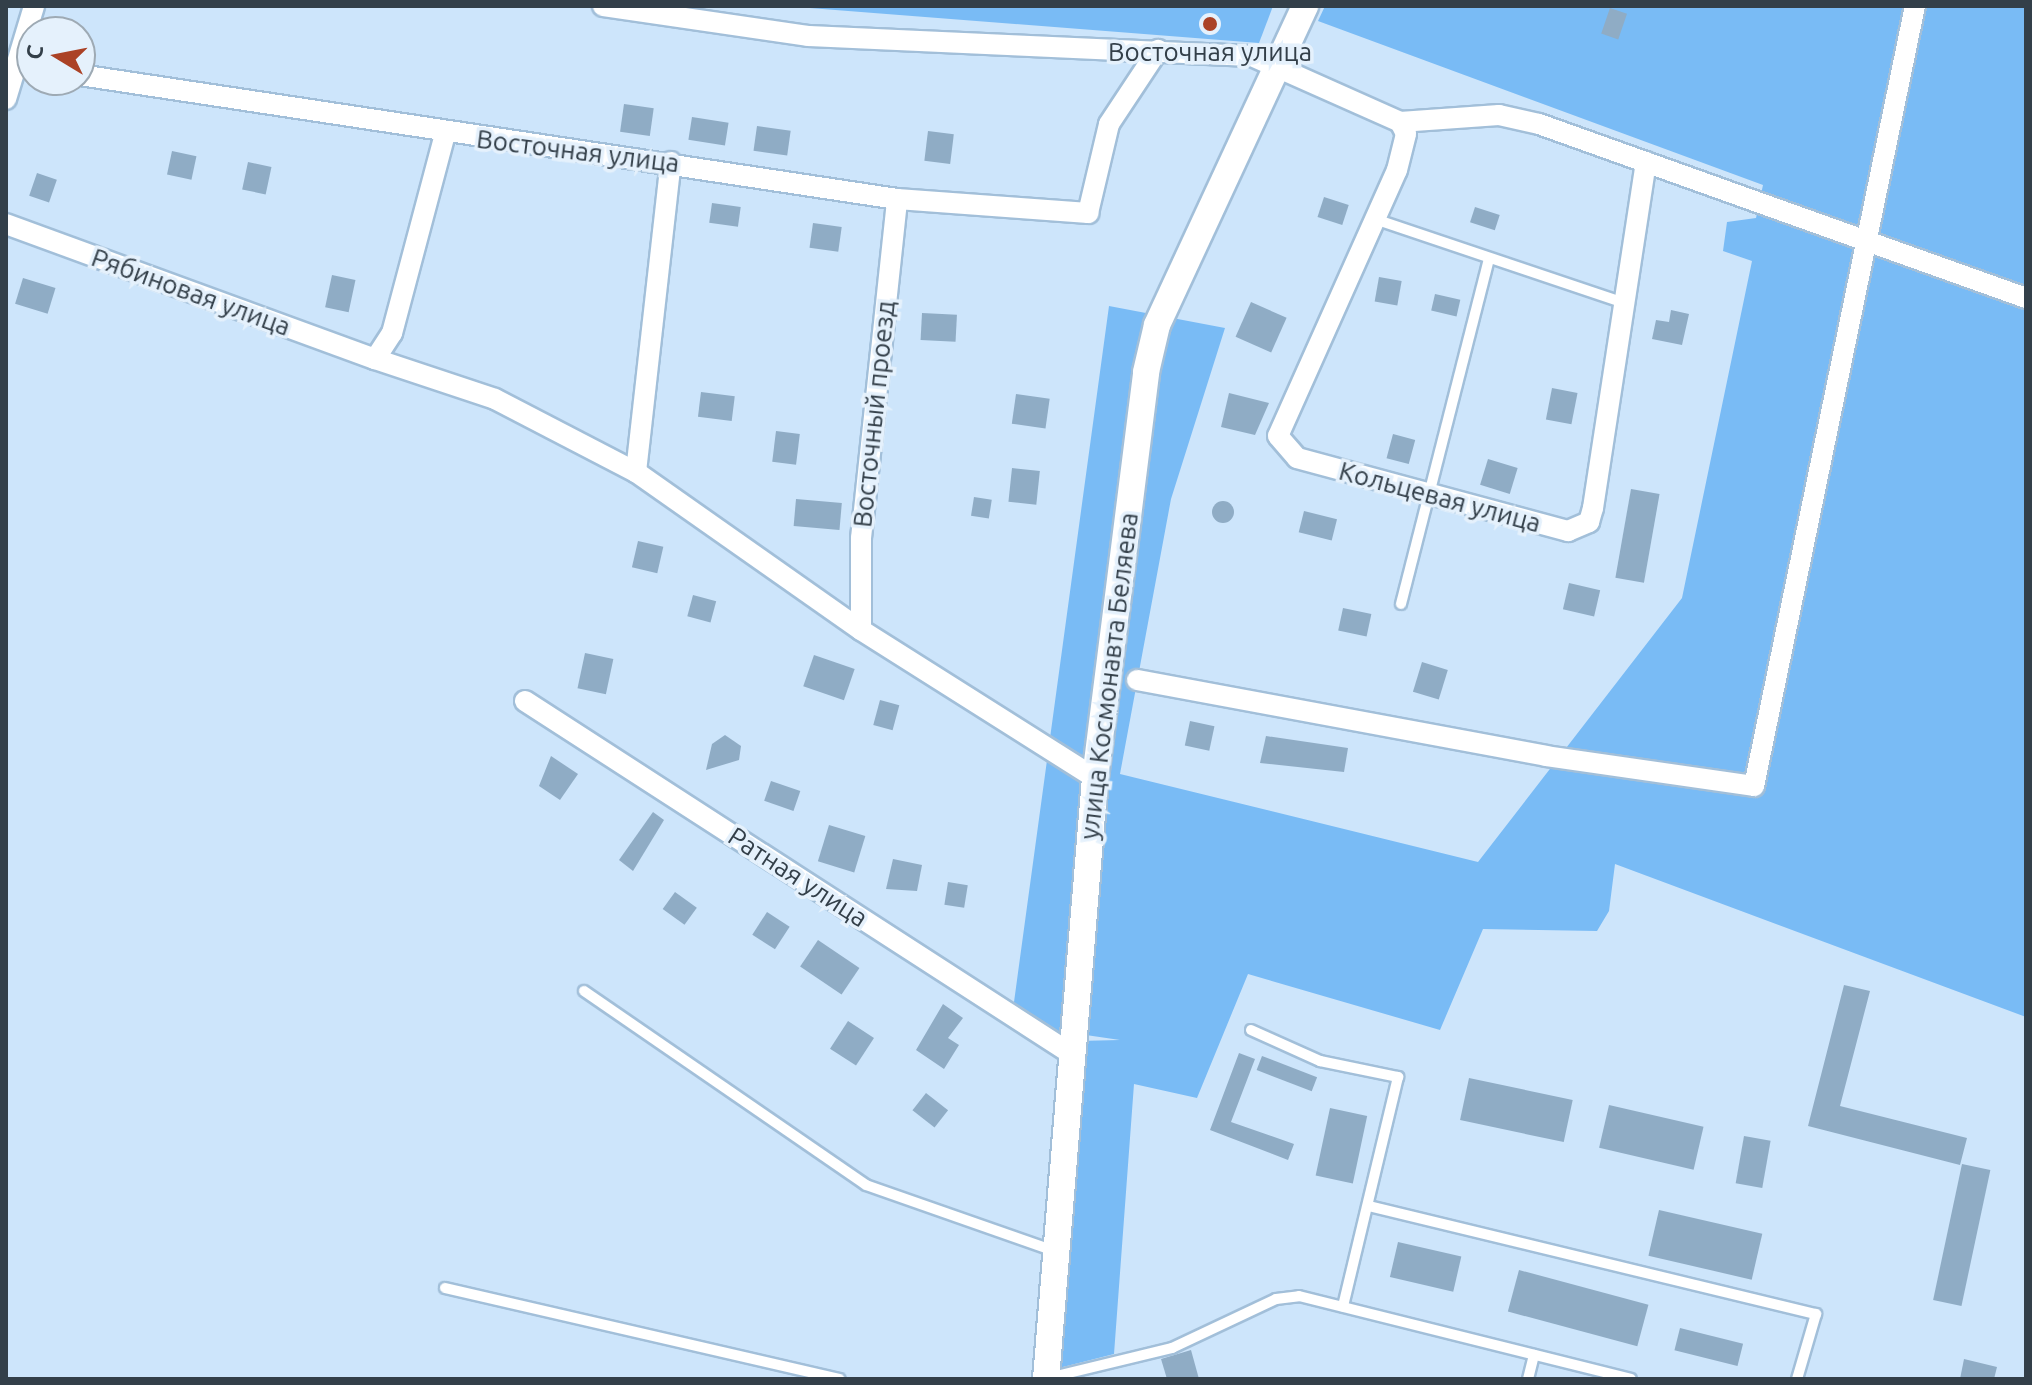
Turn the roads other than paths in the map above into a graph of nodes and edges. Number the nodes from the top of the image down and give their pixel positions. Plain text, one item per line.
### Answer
1 (603, 6) edge
2 (1305, 6) edge
3 (1915, 6) edge
4 (1158, 50) junction
5 (1279, 69) junction
6 (96, 78) edge
7 (16, 82) edge
8 (6, 99) edge
9 (1400, 122) junction
10 (445, 134) junction
11 (671, 162) junction
12 (1646, 162) junction
13 (897, 199) junction
14 (1375, 219) junction
15 (6, 224) edge
16 (1870, 239) junction
17 (1489, 259) junction
18 (2026, 298) edge
19 (1629, 304) junction
20 (375, 359) junction
21 (636, 472) junction
22 (1431, 494) junction
23 (1401, 604) dead end
24 (861, 630) junction
25 (1137, 680) dead end
26 (525, 701) dead end
27 (1095, 778) junction
28 (584, 991) dead end
29 (1251, 1030) dead end
30 (1070, 1053) junction
31 (1369, 1206) junction
32 (1052, 1250) junction
33 (445, 1288) dead end
34 (1343, 1306) junction
35 (1534, 1355) junction
36 (840, 1379) edge
37 (1046, 1379) edge
38 (1528, 1379) edge
39 (1631, 1379) edge
40 (1797, 1379) edge

1 - 4 street
2 - 5 street, улица Космонавта Беляева
3 - 16 street
4 - 5 street
4 - 13 street, Восточная улица
5 - 9 street
5 - 27 street, улица Космонавта Беляева
6 - 10 street, Восточная улица
7 - 8 street
9 - 12 street
9 - 14 street, Кольцевая улица
10 - 11 street, Восточная улица
10 - 20 street
11 - 13 street, Восточная улица
11 - 21 street
12 - 16 street
12 - 19 street, Кольцевая улица
13 - 24 street, Восточный проезд
14 - 17 lane
14 - 22 street, Кольцевая улица
15 - 20 street, Рябиновая улица
16 - 18 street
16 - 25 street
17 - 19 lane
17 - 22 lane
19 - 22 street, Кольцевая улица
20 - 21 street, Рябиновая улица
21 - 24 street, Рябиновая улица
22 - 23 lane
24 - 27 street, Рябиновая улица
26 - 30 street, Ратная улица
27 - 30 street, улица Космонавта Беляева
28 - 32 lane
29 - 31 lane
30 - 32 street, улица Космонавта Беляева
31 - 34 lane
31 - 40 lane
32 - 37 street, улица Космонавта Беляева
33 - 36 lane
34 - 35 lane
34 - 37 lane
35 - 38 lane
35 - 39 lane

